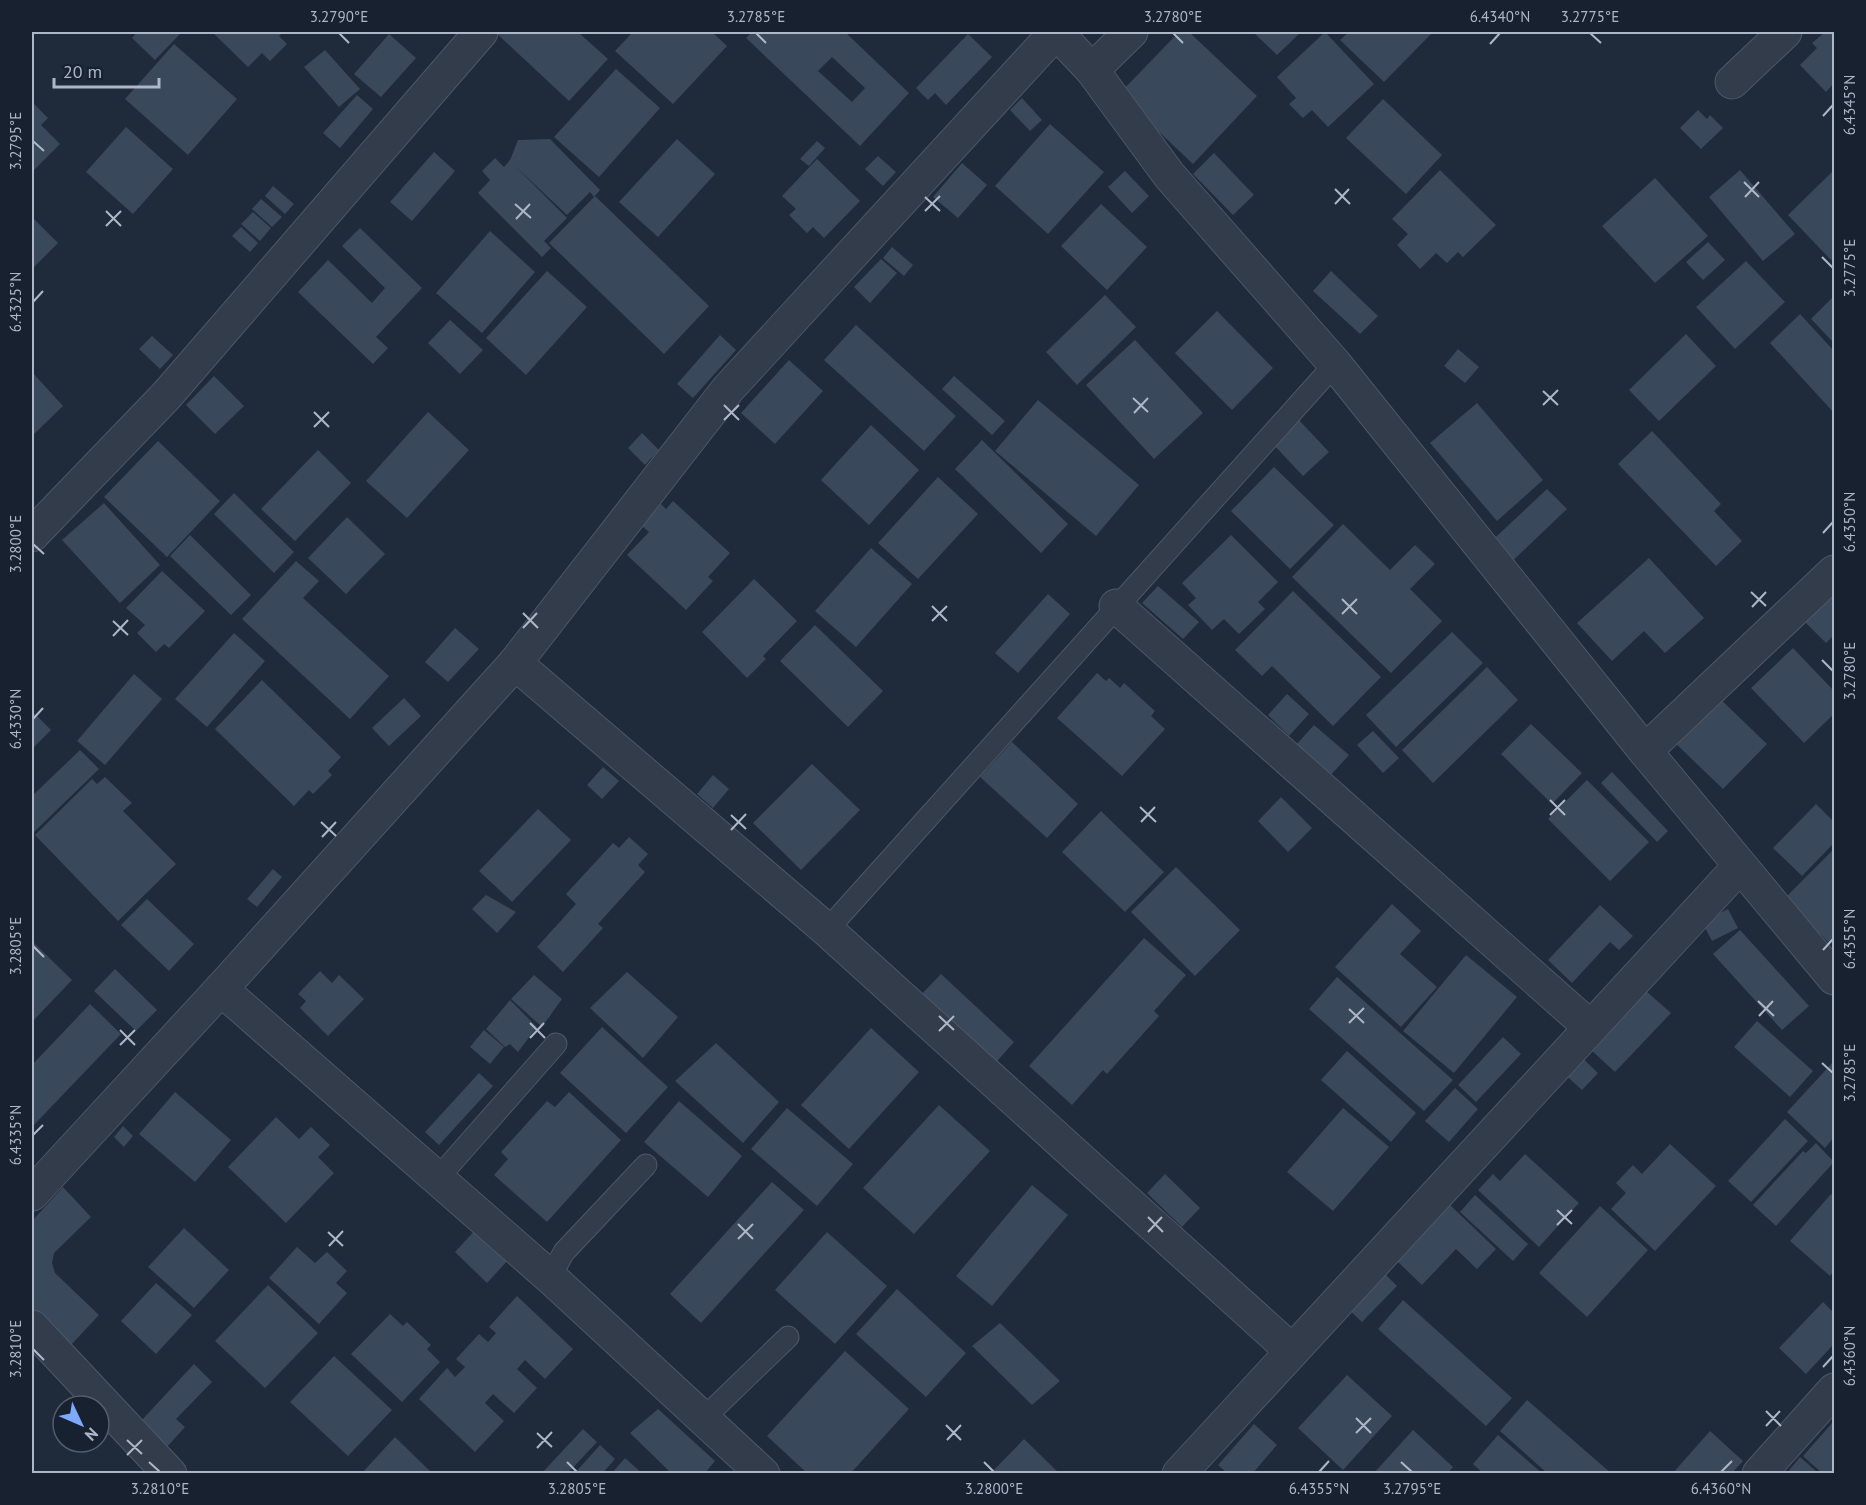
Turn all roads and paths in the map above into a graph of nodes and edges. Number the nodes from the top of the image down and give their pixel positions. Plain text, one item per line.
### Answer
1 (482, 32) edge
2 (1056, 32) edge
3 (1131, 32) edge
4 (1785, 32) edge
5 (1092, 70) junction
6 (1732, 82) dead end
7 (1335, 364) junction
8 (32, 535) edge
9 (1834, 572) edge
10 (1116, 606) junction
11 (515, 663) junction
12 (1645, 752) junction
13 (1739, 867) junction
14 (827, 930) junction
15 (1834, 978) edge
16 (221, 989) junction
17 (1590, 1027) junction
18 (556, 1044) dead end
19 (646, 1165) dead end
20 (438, 1178) junction
21 (32, 1194) edge
22 (550, 1277) junction
23 (32, 1327) edge
24 (788, 1336) dead end
25 (1292, 1352) junction
26 (1834, 1390) edge
27 (704, 1418) junction
28 (170, 1473) edge
29 (763, 1473) edge
30 (1179, 1473) edge
31 (1759, 1473) edge

1 - 8 street
2 - 5 street
2 - 11 street
3 - 5 street
4 - 6 street
5 - 7 street
7 - 10 lane
7 - 12 street
9 - 12 street
10 - 14 lane
10 - 17 street
11 - 14 street
11 - 16 street
12 - 13 street
13 - 15 street
13 - 17 street
14 - 25 street
16 - 20 street
16 - 21 street
17 - 25 street
18 - 20 lane
19 - 22 lane
20 - 22 street
22 - 27 street
23 - 28 street
24 - 27 lane
25 - 30 street
26 - 31 street
27 - 29 street

